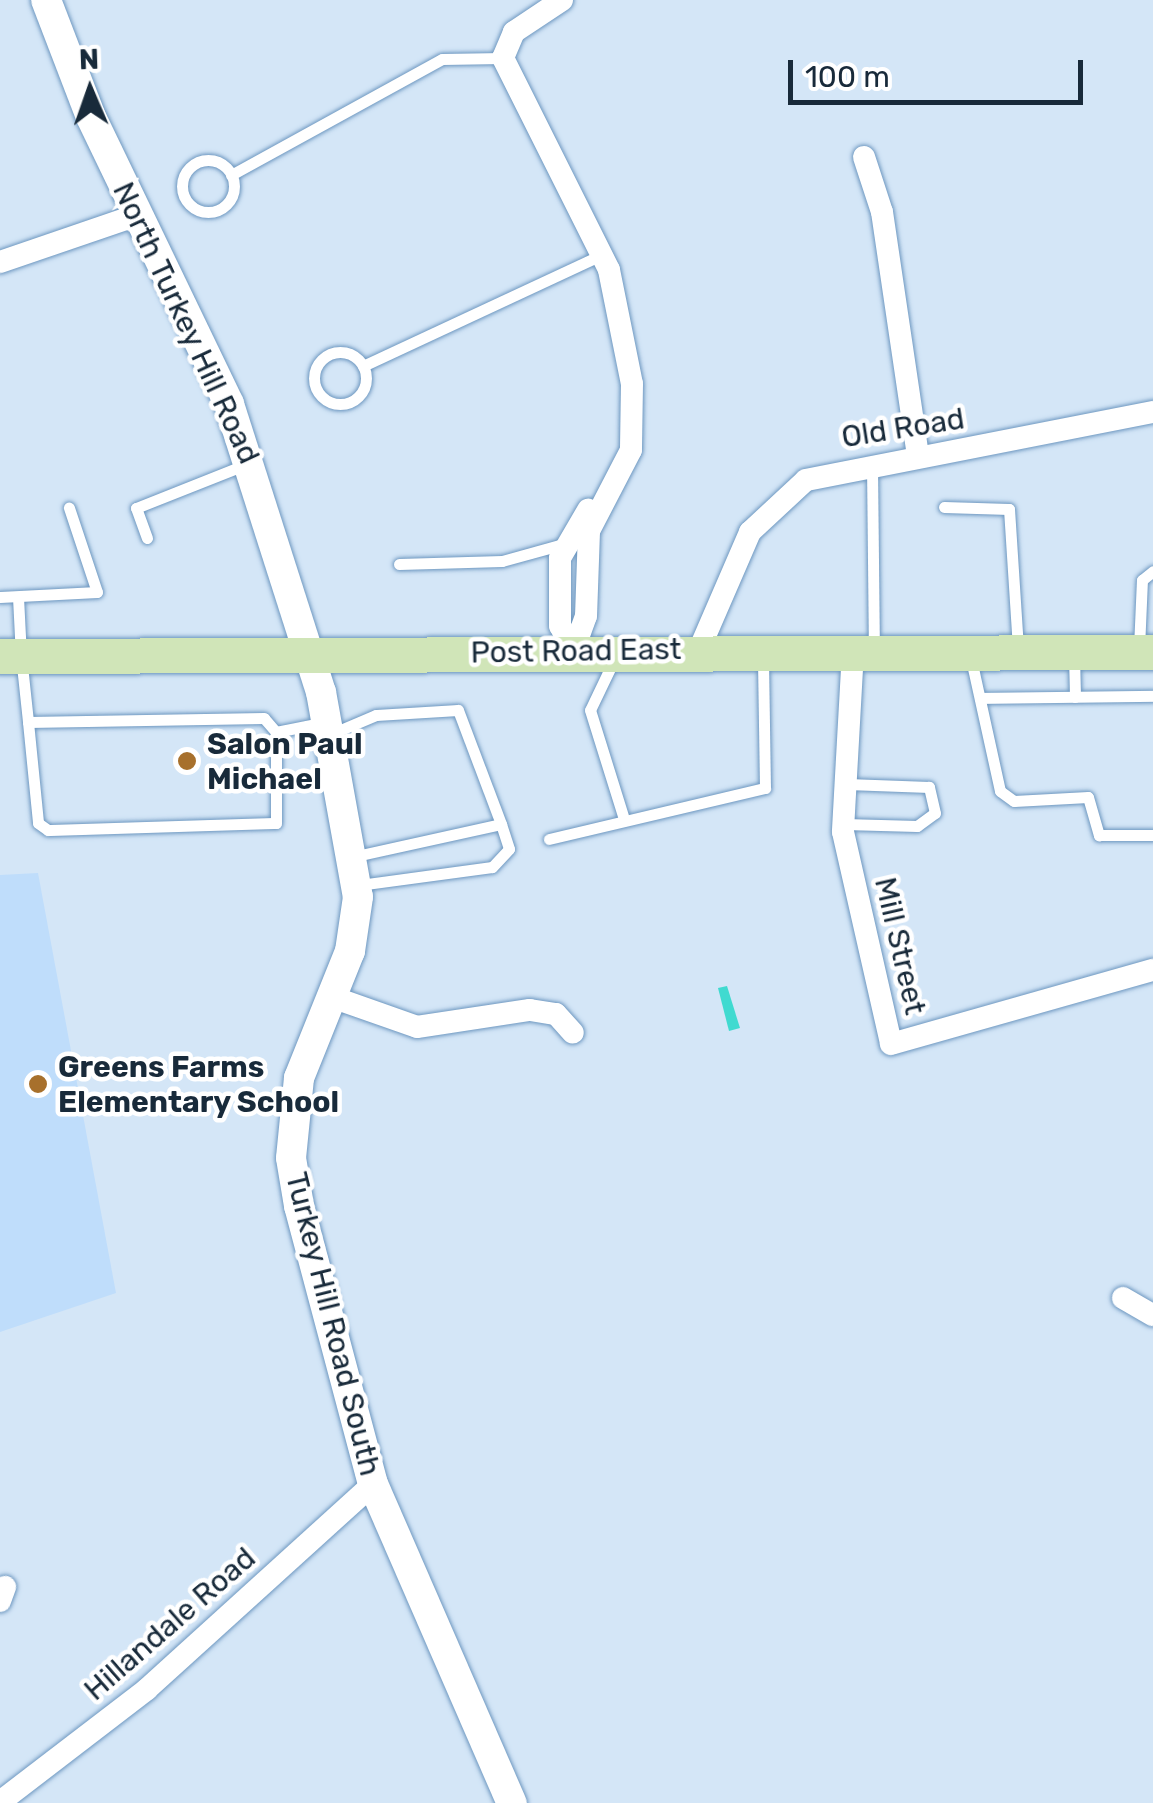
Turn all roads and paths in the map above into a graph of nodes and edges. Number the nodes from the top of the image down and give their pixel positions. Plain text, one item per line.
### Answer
1 (46, 0) edge
2 (562, 0) edge
3 (503, 58) junction
4 (864, 158) dead end
5 (232, 174) junction
6 (137, 215) junction
7 (602, 254) junction
8 (0, 262) edge
9 (364, 366) junction
10 (1153, 412) edge
11 (630, 427) junction
12 (918, 455) junction
13 (871, 461) junction
14 (251, 462) junction
15 (944, 507) dead end
16 (70, 508) dead end
17 (147, 538) dead end
18 (569, 542) junction
19 (398, 564) dead end
20 (1153, 571) edge
21 (0, 597) edge
22 (18, 597) junction
23 (620, 650) junction
24 (698, 650) junction
25 (762, 650) junction
26 (968, 650) junction
27 (573, 651) junction
28 (864, 651) junction
29 (1018, 651) junction
30 (1074, 651) junction
31 (1146, 652) edge
32 (307, 653) junction
33 (10, 656) edge
34 (1075, 696) junction
35 (1153, 696) edge
36 (980, 698) junction
37 (28, 722) junction
38 (330, 728) junction
39 (276, 732) junction
40 (848, 784) junction
41 (623, 816) junction
42 (500, 824) junction
43 (844, 824) junction
44 (1153, 835) edge
45 (549, 839) dead end
46 (357, 870) junction
47 (1153, 970) edge
48 (332, 998) junction
49 (573, 1033) dead end
50 (1124, 1298) dead end
51 (1153, 1315) edge
52 (373, 1484) junction
53 (1, 1799) edge
54 (512, 1803) edge

1 - 6 street, North Turkey Hill Road
2 - 3 street
3 - 5 lane
3 - 7 street
4 - 12 street
5 - 5 lane
6 - 8 street
6 - 14 street, North Turkey Hill Road
7 - 9 lane
7 - 11 street
9 - 9 lane
10 - 12 street, Old Road
11 - 18 street
11 - 27 street
12 - 13 street, Old Road
13 - 24 street, Old Road
13 - 28 lane
14 - 17 lane
14 - 32 street, North Turkey Hill Road
15 - 29 lane
16 - 22 lane
18 - 19 lane
18 - 27 street
20 - 31 lane
21 - 22 lane
22 - 33 lane
23 - 24 main road, Post Road East
23 - 27 main road, Post Road East
23 - 41 lane
24 - 25 main road, Post Road East
25 - 28 main road, Post Road East
25 - 41 lane
26 - 28 main road, Post Road East
26 - 29 main road, Post Road East
26 - 36 lane
27 - 32 main road, Post Road East
28 - 40 street, Mill Street
29 - 30 main road, Post Road East
30 - 31 main road, Post Road East
30 - 34 lane
32 - 33 main road, Post Road East
32 - 38 street, Turkey Hill Road South
33 - 37 lane
34 - 35 lane
34 - 36 lane
36 - 44 lane
37 - 39 lane
37 - 39 lane
38 - 39 lane
38 - 42 lane
38 - 46 street, Turkey Hill Road South
40 - 43 street, Mill Street
40 - 43 lane
41 - 45 lane
42 - 46 lane
42 - 46 lane
43 - 47 street, Mill Street
46 - 48 street, Turkey Hill Road South
48 - 49 street
48 - 52 street, Turkey Hill Road South
50 - 51 street
52 - 53 street, Hillandale Road
52 - 54 street, Turkey Hill Road South

